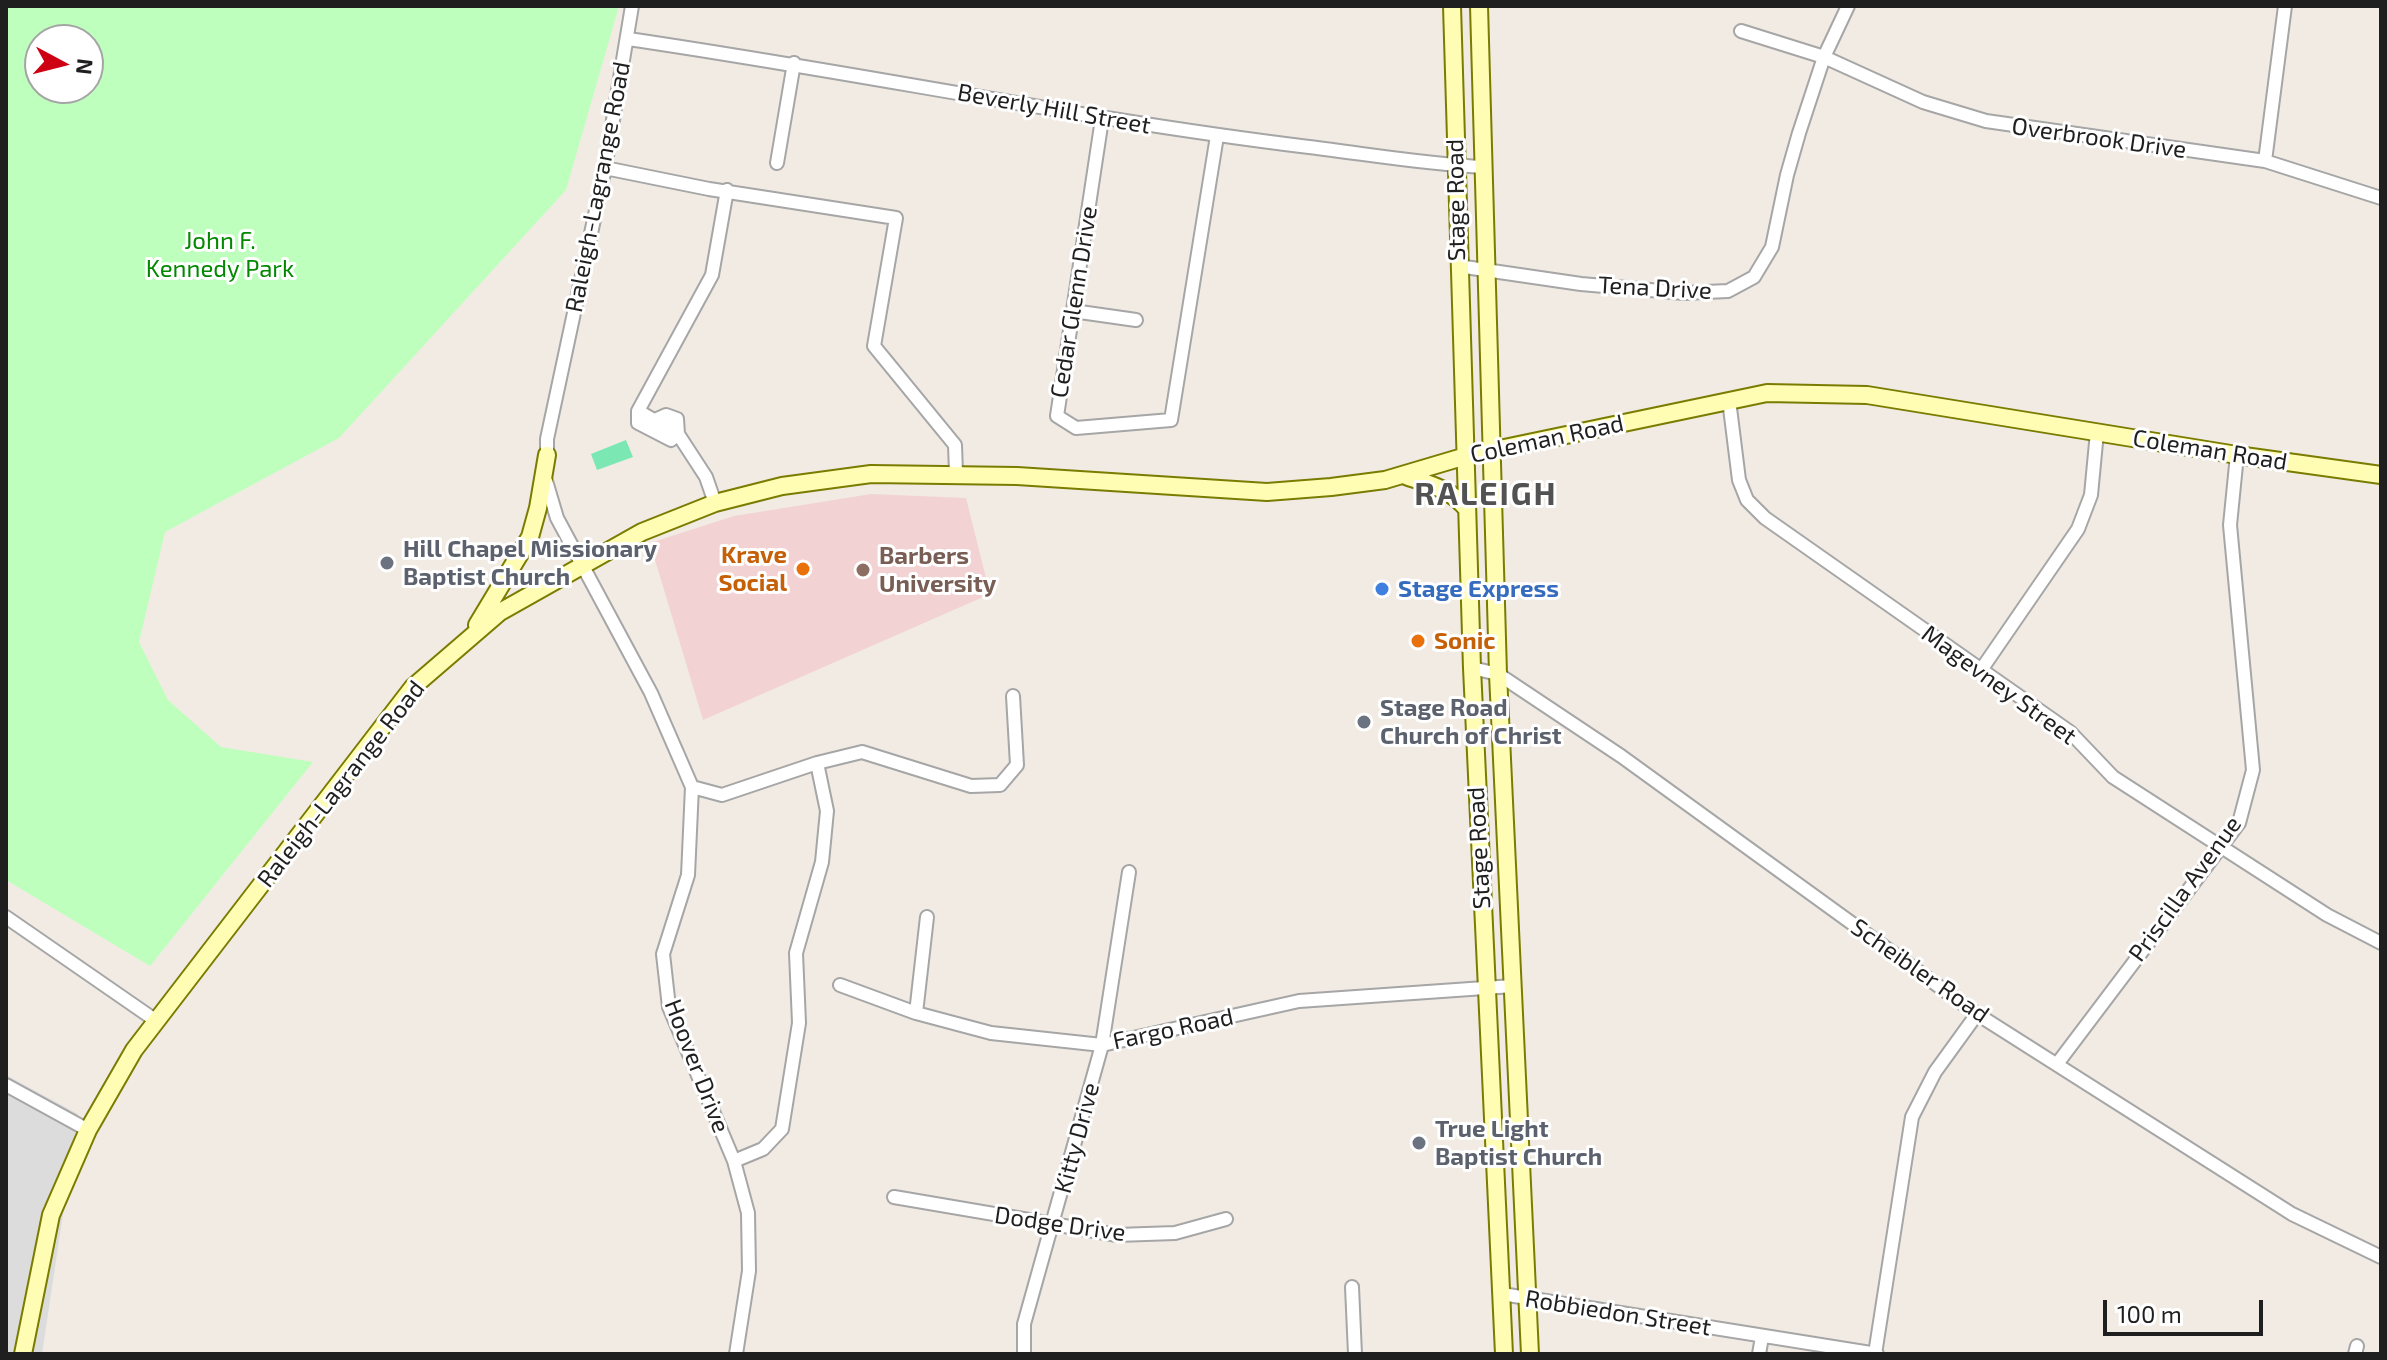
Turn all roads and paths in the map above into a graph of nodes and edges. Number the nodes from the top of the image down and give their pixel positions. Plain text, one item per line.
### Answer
1 (632, 6) edge
2 (1452, 6) edge
3 (1479, 6) edge
4 (1848, 6) edge
5 (2285, 6) edge
6 (1741, 31) dead end
7 (628, 39) junction
8 (1824, 57) junction
9 (794, 63) junction
10 (1102, 119) junction
11 (1217, 136) junction
12 (2265, 161) junction
13 (777, 163) dead end
14 (1455, 165) junction
15 (1483, 167) junction
16 (605, 168) junction
17 (727, 190) junction
18 (2381, 198) edge
19 (1458, 266) junction
20 (1486, 270) junction
21 (1073, 311) junction
22 (1136, 320) dead end
23 (1729, 400) junction
24 (638, 411) junction
25 (2097, 432) junction
26 (678, 434) junction
27 (1492, 450) junction
28 (547, 455) junction
29 (2237, 455) junction
30 (1466, 456) junction
31 (956, 473) junction
32 (1403, 475) junction
33 (2381, 475) edge
34 (715, 503) junction
35 (1467, 509) junction
36 (581, 564) junction
37 (467, 640) junction
38 (1472, 668) junction
39 (1981, 670) junction
40 (1498, 674) junction
41 (1013, 696) dead end
42 (817, 763) junction
43 (692, 787) junction
44 (2220, 845) junction
45 (1129, 872) dead end
46 (6, 917) edge
47 (927, 917) dead end
48 (2381, 943) edge
49 (840, 985) dead end
50 (1513, 986) junction
51 (1486, 988) junction
52 (916, 1013) junction
53 (1977, 1014) junction
54 (155, 1020) junction
55 (1102, 1045) junction
56 (2057, 1064) junction
57 (6, 1085) edge
58 (88, 1130) junction
59 (734, 1161) junction
60 (894, 1197) dead end
61 (1226, 1219) dead end
62 (1052, 1226) junction
63 (2381, 1257) edge
64 (1352, 1287) dead end
65 (1502, 1294) junction
66 (1528, 1299) junction
67 (1762, 1337) junction
68 (23, 1354) edge
69 (736, 1354) edge
70 (1024, 1354) edge
71 (1355, 1354) edge
72 (1504, 1354) edge
73 (1530, 1354) edge
74 (1759, 1354) edge
75 (1876, 1354) edge

1 - 7 street, Raleigh-Lagrange Road
2 - 14 main road, Stage Road
3 - 15 main road, Stage Road
4 - 8 street, Tena Drive
5 - 12 street
6 - 8 street, Overbrook Drive
7 - 9 street, Beverly Hill Street
7 - 16 street, Raleigh-Lagrange Road
8 - 12 street, Overbrook Drive
8 - 20 street, Tena Drive
9 - 10 street, Beverly Hill Street
9 - 13 street
10 - 11 street, Beverly Hill Street
10 - 21 street, Cedar Glenn Drive
11 - 14 street, Beverly Hill Street
11 - 21 street, Cedar Glenn Drive
12 - 18 street, Overbrook Drive
14 - 15 street, Beverly Hill Street
14 - 19 main road, Stage Road
15 - 20 main road, Stage Road
16 - 17 street
16 - 28 street, Raleigh-Lagrange Road
17 - 24 street
17 - 31 street
19 - 20 street, Tena Drive
19 - 30 main road, Stage Road
20 - 27 main road, Stage Road
21 - 22 street
23 - 25 main road, Coleman Road
23 - 27 main road, Coleman Road
23 - 39 street, Magevney Street
24 - 26 street
24 - 26 street
25 - 29 main road, Coleman Road
25 - 39 street
26 - 34 street
27 - 30 main road, Coleman Road
27 - 40 main road, Stage Road
28 - 36 street, Raleigh-Lagrange Road
28 - 37 main road
29 - 33 main road, Coleman Road
29 - 44 street, Priscilla Avenue
30 - 32 main road, Coleman Road
30 - 35 main road, Stage Road
31 - 32 main road, Coleman Road
31 - 34 main road, Coleman Road
32 - 35 main road
34 - 36 main road, Coleman Road
35 - 38 main road, Stage Road
36 - 37 main road, Raleigh-Lagrange Road
36 - 43 street, Hoover Drive
37 - 54 main road, Raleigh-Lagrange Road
38 - 40 street, Scheibler Road
38 - 51 main road, Stage Road
39 - 44 street, Magevney Street
40 - 50 main road, Stage Road
40 - 53 street, Scheibler Road
41 - 42 street
42 - 43 street
42 - 59 street
43 - 59 street, Hoover Drive
44 - 48 street, Magevney Street
44 - 56 street, Priscilla Avenue
45 - 55 street, Kitty Drive
46 - 54 street
47 - 52 street
49 - 52 street, Fargo Road
50 - 51 street, Fargo Road
50 - 66 main road, Stage Road
51 - 55 street, Fargo Road
51 - 65 main road, Stage Road
52 - 55 street, Fargo Road
53 - 56 street, Scheibler Road
53 - 75 street
54 - 58 main road, Raleigh-Lagrange Road
55 - 62 street, Kitty Drive
56 - 63 street, Scheibler Road
57 - 58 street
58 - 68 main road, Raleigh-Lagrange Road
59 - 69 street, Hoover Drive
60 - 62 street, Dodge Drive
61 - 62 street, Dodge Drive
62 - 70 street, Kitty Drive
64 - 71 street
65 - 66 street, Robbiedon Street
65 - 72 main road, Stage Road
66 - 67 street, Robbiedon Street
66 - 73 main road, Stage Road
67 - 74 street
67 - 75 street, Robbiedon Street

